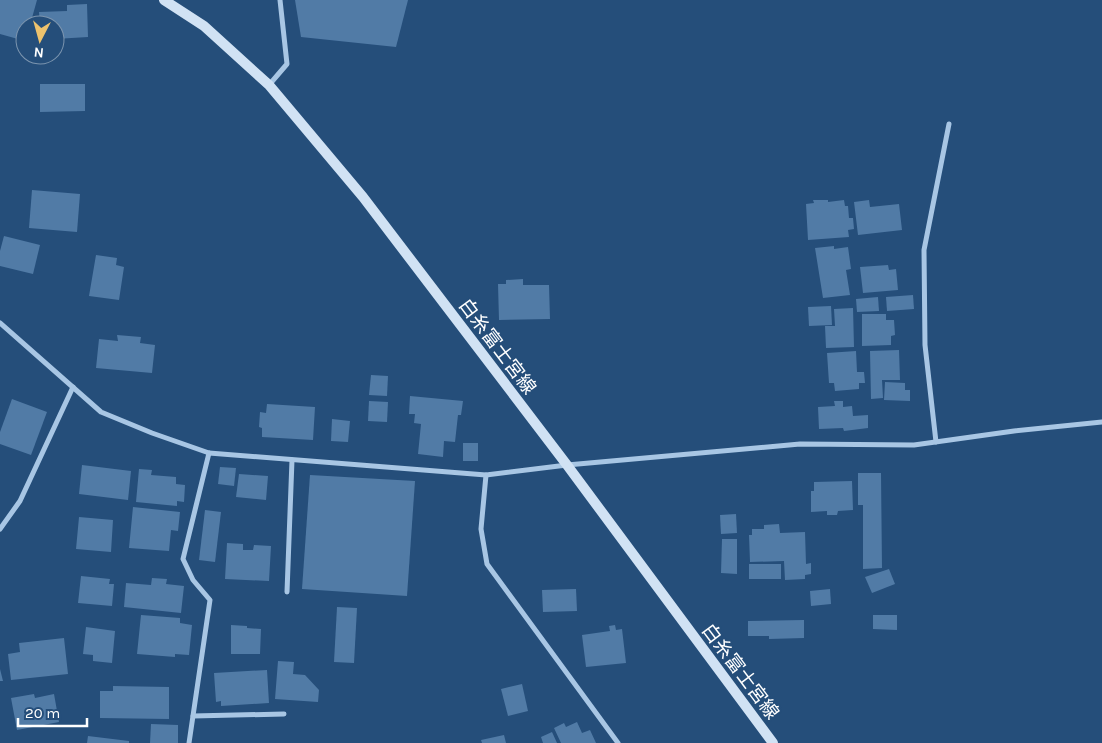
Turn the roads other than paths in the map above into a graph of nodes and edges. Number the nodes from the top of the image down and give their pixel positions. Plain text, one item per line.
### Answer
1 (164, 0) edge
2 (280, 0) edge
3 (269, 85) junction
4 (949, 124) dead end
5 (0, 323) edge
6 (73, 388) junction
7 (1102, 422) edge
8 (936, 442) junction
9 (209, 453) junction
10 (292, 460) junction
11 (566, 465) junction
12 (486, 475) junction
13 (0, 529) edge
14 (287, 592) dead end
15 (284, 714) dead end
16 (193, 716) junction
17 (189, 743) edge
18 (618, 743) edge
19 (773, 743) edge

1 - 3 main road, 白糸富士宮線
2 - 3 street
3 - 11 main road, 白糸富士宮線
4 - 8 street
5 - 6 street
6 - 9 street
6 - 13 street
7 - 8 street
8 - 11 street
9 - 10 street
9 - 16 street
10 - 12 street
10 - 14 street
11 - 12 street
11 - 19 main road, 白糸富士宮線
12 - 18 street
15 - 16 street
16 - 17 street

